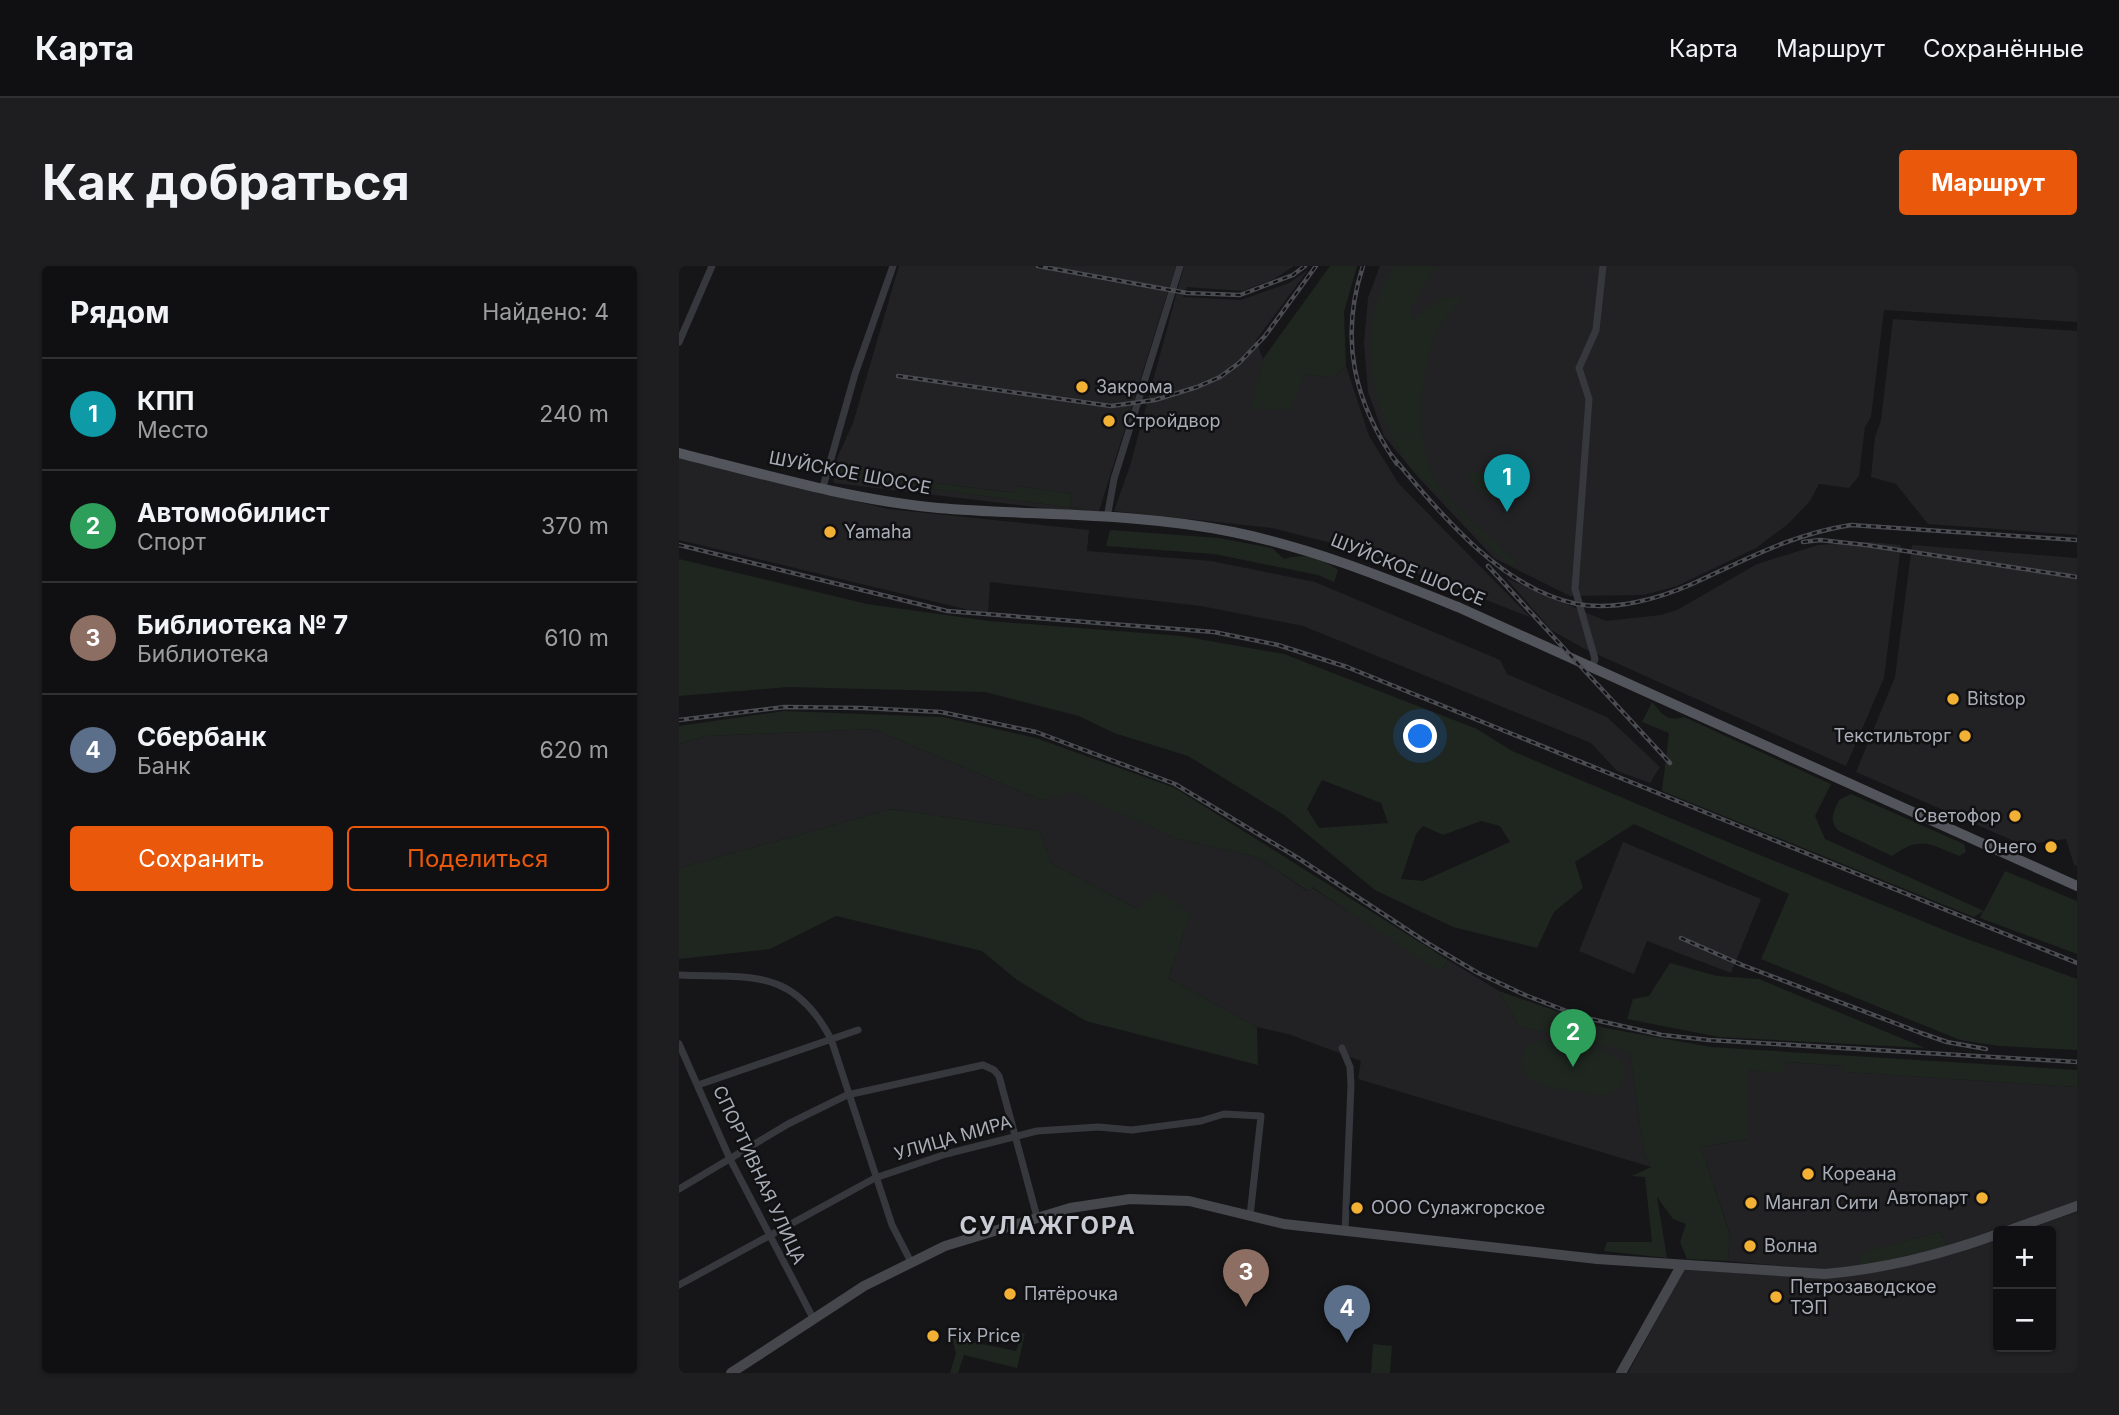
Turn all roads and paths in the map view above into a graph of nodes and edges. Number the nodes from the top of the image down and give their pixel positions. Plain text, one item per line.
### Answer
1 (712, 266) edge
2 (893, 266) edge
3 (1180, 266) edge
4 (1603, 266) edge
5 (679, 342) edge
6 (679, 453) edge
7 (823, 487) junction
8 (1107, 519) junction
9 (1592, 667) junction
10 (2077, 886) edge
11 (679, 975) edge
12 (858, 1030) dead end
13 (831, 1039) junction
14 (679, 1044) edge
15 (1342, 1048) dead end
16 (698, 1085) junction
17 (848, 1095) junction
18 (1016, 1137) junction
19 (730, 1159) junction
20 (875, 1178) junction
21 (679, 1189) edge
22 (2077, 1206) edge
23 (1250, 1216) junction
24 (1037, 1217) junction
25 (2021, 1226) edge
26 (1345, 1231) junction
27 (769, 1236) junction
28 (1993, 1236) edge
29 (911, 1262) junction
30 (1681, 1266) junction
31 (679, 1285) edge
32 (813, 1318) junction
33 (731, 1373) edge
34 (1621, 1373) edge

1 - 5 street
2 - 7 street
3 - 8 street
4 - 9 street
6 - 7 main road, ШУЙСКОЕ ШОССЕ
7 - 8 main road, ШУЙСКОЕ ШОССЕ
8 - 9 main road, ШУЙСКОЕ ШОССЕ
9 - 10 main road, ШУЙСКОЕ ШОССЕ
11 - 13 street
12 - 13 street
13 - 16 street
13 - 17 street
14 - 16 street, СПОРТИВНАЯ УЛИЦА
15 - 26 street
16 - 19 street, СПОРТИВНАЯ УЛИЦА
17 - 18 street
17 - 19 street
17 - 20 street
18 - 20 street, УЛИЦА МИРА
18 - 23 street, УЛИЦА МИРА
18 - 24 street
19 - 21 street
19 - 27 street, СПОРТИВНАЯ УЛИЦА
20 - 27 street, УЛИЦА МИРА
20 - 29 street
22 - 25 main road
23 - 24 main road
23 - 26 main road
24 - 29 main road
26 - 30 main road
27 - 31 street, УЛИЦА МИРА
27 - 32 street, СПОРТИВНАЯ УЛИЦА
28 - 30 main road
29 - 32 main road
30 - 34 main road
32 - 33 main road

